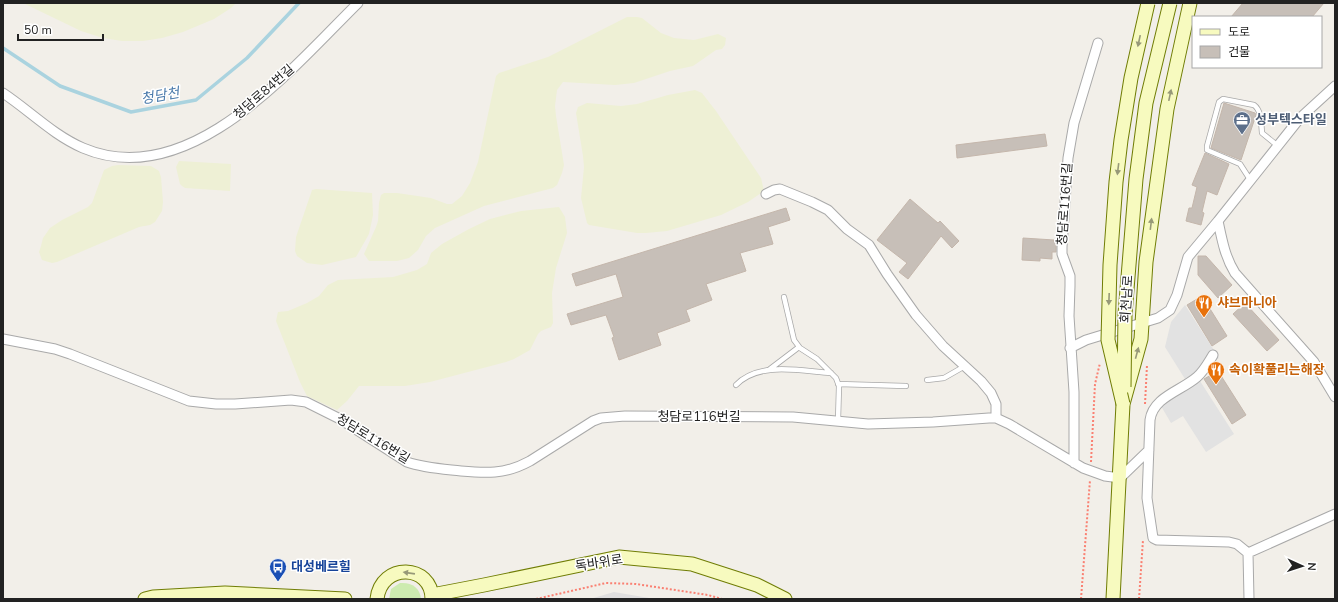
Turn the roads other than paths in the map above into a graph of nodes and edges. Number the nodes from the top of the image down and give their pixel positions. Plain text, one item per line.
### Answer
1 (358, 3) edge
2 (1148, 3) edge
3 (1170, 3) edge
4 (1190, 3) edge
5 (1098, 43) dead end
6 (1335, 86) edge
7 (3, 93) edge
8 (1278, 146) junction
9 (1251, 181) junction
10 (766, 194) dead end
11 (1218, 222) junction
12 (784, 298) dead end
13 (3, 339) edge
14 (799, 347) junction
15 (1070, 348) junction
16 (1213, 355) dead end
17 (965, 366) junction
18 (770, 369) junction
19 (832, 373) junction
20 (927, 380) dead end
21 (838, 384) junction
22 (736, 385) dead end
23 (906, 386) dead end
24 (1335, 396) edge
25 (1123, 404) junction
26 (996, 418) junction
27 (838, 422) junction
28 (1149, 450) junction
29 (1074, 463) junction
30 (1120, 478) junction
31 (1335, 514) edge
32 (1248, 553) junction
33 (432, 597) edge
34 (146, 599) edge
35 (344, 599) edge
36 (377, 599) edge
37 (785, 599) edge
38 (1113, 599) edge
39 (1249, 599) edge

1 - 7 street, 청담로84번길
2 -> 25 main road, bridge
3 - 25 main road, 회천남로, bridge
25 -> 4 main road
5 - 15 street, 청담로116번길
6 - 8 street
8 - 9 street
8 - 9 lane
9 - 11 street
10 - 17 street
11 - 15 street
11 - 24 street
12 - 14 lane
13 - 27 street, 청담로116번길
14 - 18 lane
14 - 19 lane
15 - 29 street, 청담로116번길
16 - 28 street
17 - 20 lane
17 - 26 street
18 - 19 lane
18 - 22 lane
19 - 21 lane
21 - 23 lane
21 - 27 lane
25 - 30 main road, 회천남로
26 - 27 street, 청담로116번길
26 - 29 street, 청담로116번길
28 - 30 street
28 - 32 street
29 - 30 street, 청담로116번길
30 - 38 main road, 회천남로
31 - 32 street
32 - 39 street
33 -> 36 main road
33 - 37 main road, 독바위로
34 - 35 main road

